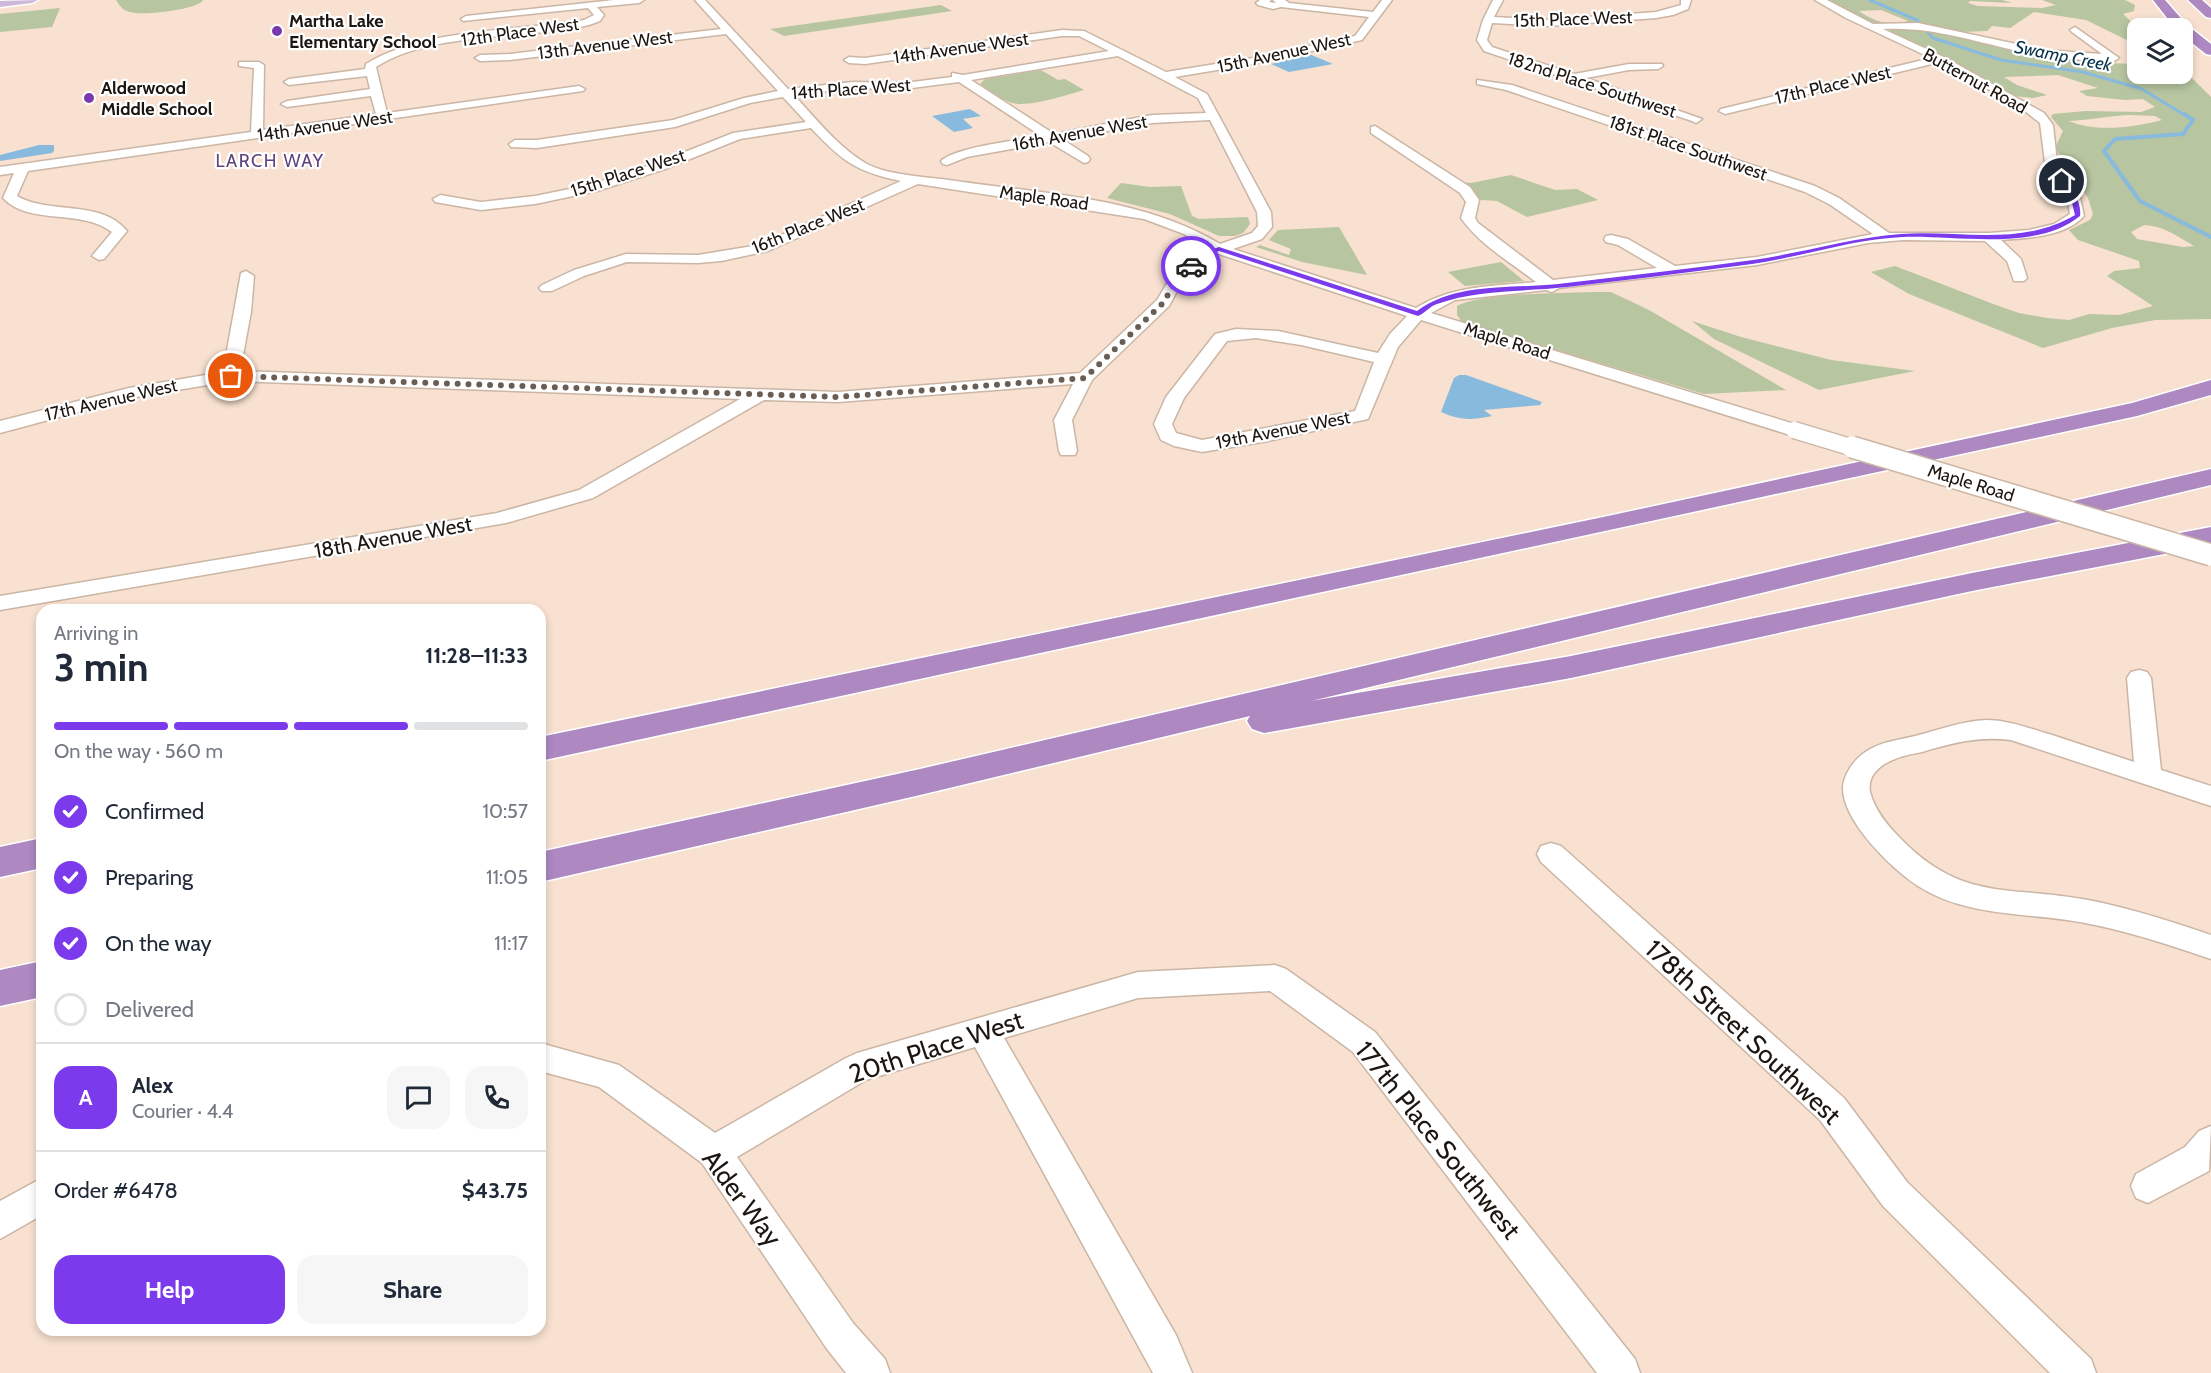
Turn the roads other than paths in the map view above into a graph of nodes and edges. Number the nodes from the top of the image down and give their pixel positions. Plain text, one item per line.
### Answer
1 (32, 0) edge
2 (639, 0) edge
3 (700, 0) edge
4 (1266, 0) edge
5 (1387, 0) edge
6 (1498, 0) edge
7 (1686, 0) edge
8 (1820, 0) edge
9 (2159, 0) edge
10 (2170, 0) edge
11 (2194, 0) edge
12 (2204, 0) edge
13 (1281, 2) edge
14 (0, 4) edge
15 (590, 5) junction
16 (2211, 5) edge
17 (2211, 14) edge
18 (1374, 15) junction
19 (1488, 20) junction
20 (1867, 27) junction
21 (2203, 28) dead end
22 (2076, 30) dead end
23 (729, 31) junction
24 (476, 38) junction
25 (2211, 51) edge
26 (1117, 53) junction
27 (924, 54) junction
28 (480, 58) dead end
29 (1941, 59) junction
30 (849, 60) dead end
31 (243, 64) dead end
32 (1658, 66) dead end
33 (372, 67) junction
34 (303, 69) dead end
35 (1164, 76) junction
36 (1572, 78) junction
37 (962, 79) junction
38 (289, 82) dead end
39 (1480, 82) dead end
40 (579, 89) dead end
41 (376, 92) junction
42 (786, 93) junction
43 (286, 104) dead end
44 (1725, 111) dead end
45 (1214, 116) junction
46 (382, 117) junction
47 (814, 124) junction
48 (1675, 126) dead end
49 (1375, 130) dead end
50 (257, 136) junction
51 (1051, 138) junction
52 (515, 144) dead end
53 (1084, 159) dead end
54 (947, 161) dead end
55 (23, 168) junction
56 (0, 171) edge
57 (915, 180) junction
58 (440, 199) dead end
59 (1886, 237) junction
60 (1989, 237) junction
61 (1611, 239) dead end
62 (1219, 249) junction
63 (99, 256) dead end
64 (1675, 272) junction
65 (246, 276) dead end
66 (2019, 278) dead end
67 (1552, 286) junction
68 (547, 288) dead end
69 (1418, 314) junction
70 (1384, 359) junction
71 (231, 376) junction
72 (1085, 378) junction
73 (2211, 387) edge
74 (761, 394) junction
75 (2211, 400) edge
76 (2137, 409) junction
77 (0, 427) edge
78 (1068, 451) dead end
79 (2211, 477) edge
80 (2211, 536) edge
81 (2211, 555) edge
82 (0, 603) edge
83 (2139, 678) dead end
84 (546, 748) edge
85 (2148, 774) junction
86 (920, 782) junction
87 (2211, 796) edge
88 (36, 854) edge
89 (1551, 854) dead end
90 (0, 862) edge
91 (546, 866) edge
92 (2211, 947) edge
93 (36, 980) edge
94 (1138, 985) joint
95 (0, 988) edge
96 (983, 1031) junction
97 (546, 1059) edge
98 (2211, 1142) edge
99 (714, 1152) junction
100 (2148, 1186) dead end
101 (36, 1199) edge
102 (0, 1221) edge
103 (871, 1373) edge
104 (1173, 1373) edge
105 (1621, 1373) edge
106 (2077, 1373) edge

1 - 14 main road
2 - 15 street
3 - 23 street
4 - 13 street
5 - 18 street, 15th Avenue West
6 - 19 street
7 - 19 street, 15th Place West
8 - 20 street, Butternut Road
9 - 25 highway
10 - 21 highway
11 - 17 highway
12 - 16 highway
13 - 18 street
15 - 24 street, 12th Place West
15 - 24 street
18 - 35 street, 15th Avenue West
19 - 36 street, 182nd Place Southwest
20 - 22 street
20 - 29 street, Butternut Road
23 - 28 street, 13th Avenue West
23 - 42 street
24 - 33 street, 12th Place West
26 - 27 street, 14th Avenue West
26 - 35 street
26 - 37 street, 14th Place West
27 - 30 street, 14th Avenue West
27 - 37 street
29 - 44 street, 17th Place West
29 - 60 street, Butternut Road
31 - 50 street
32 - 36 street
33 - 34 street
33 - 38 street
33 - 41 street
35 - 45 street
36 - 48 street, 182nd Place Southwest
37 - 42 street, 14th Place West
37 - 51 street
39 - 59 street, 181st Place Southwest
40 - 46 street, 14th Avenue West
41 - 43 street
41 - 46 street
42 - 47 street
42 - 52 street, 14th Place West
45 - 51 street, 16th Avenue West
45 - 62 street
46 - 50 street, 14th Avenue West
47 - 57 street, Maple Road
47 - 58 street, 15th Place West
49 - 67 street
50 - 55 street, 14th Avenue West
51 - 53 street
51 - 54 street, 16th Avenue West
55 - 56 street, 14th Avenue West
55 - 63 street
57 - 62 street, Maple Road
57 - 68 street, 16th Place West
59 - 60 street, Butternut Road
59 - 64 street, Butternut Road
60 - 66 street
61 - 64 street
62 - 69 street, Maple Road
62 - 72 street
64 - 67 street, Butternut Road
65 - 71 street
67 - 69 street, Butternut Road
69 - 70 street, 19th Avenue West
69 - 81 street, Maple Road, bridge
70 - 70 street, 19th Avenue West
71 - 74 street, 17th Avenue West
71 - 77 street, 17th Avenue West
72 - 74 street, 17th Avenue West
72 - 78 street
73 - 76 highway
74 - 82 street, 18th Avenue West
75 - 76 highway
76 - 84 highway
79 - 86 highway
80 - 86 highway
83 - 85 street
85 - 87 street
85 - 92 street
86 - 91 highway
88 - 90 highway
89 - 106 street, 178th Street Southwest
93 - 95 highway
94 - 96 street, 20th Place West
94 - 105 street, 177th Place Southwest
96 - 99 street, 20th Place West
96 - 104 street
97 - 99 street, Alder Way
98 - 100 street
99 - 103 street, Alder Way
101 - 102 street

